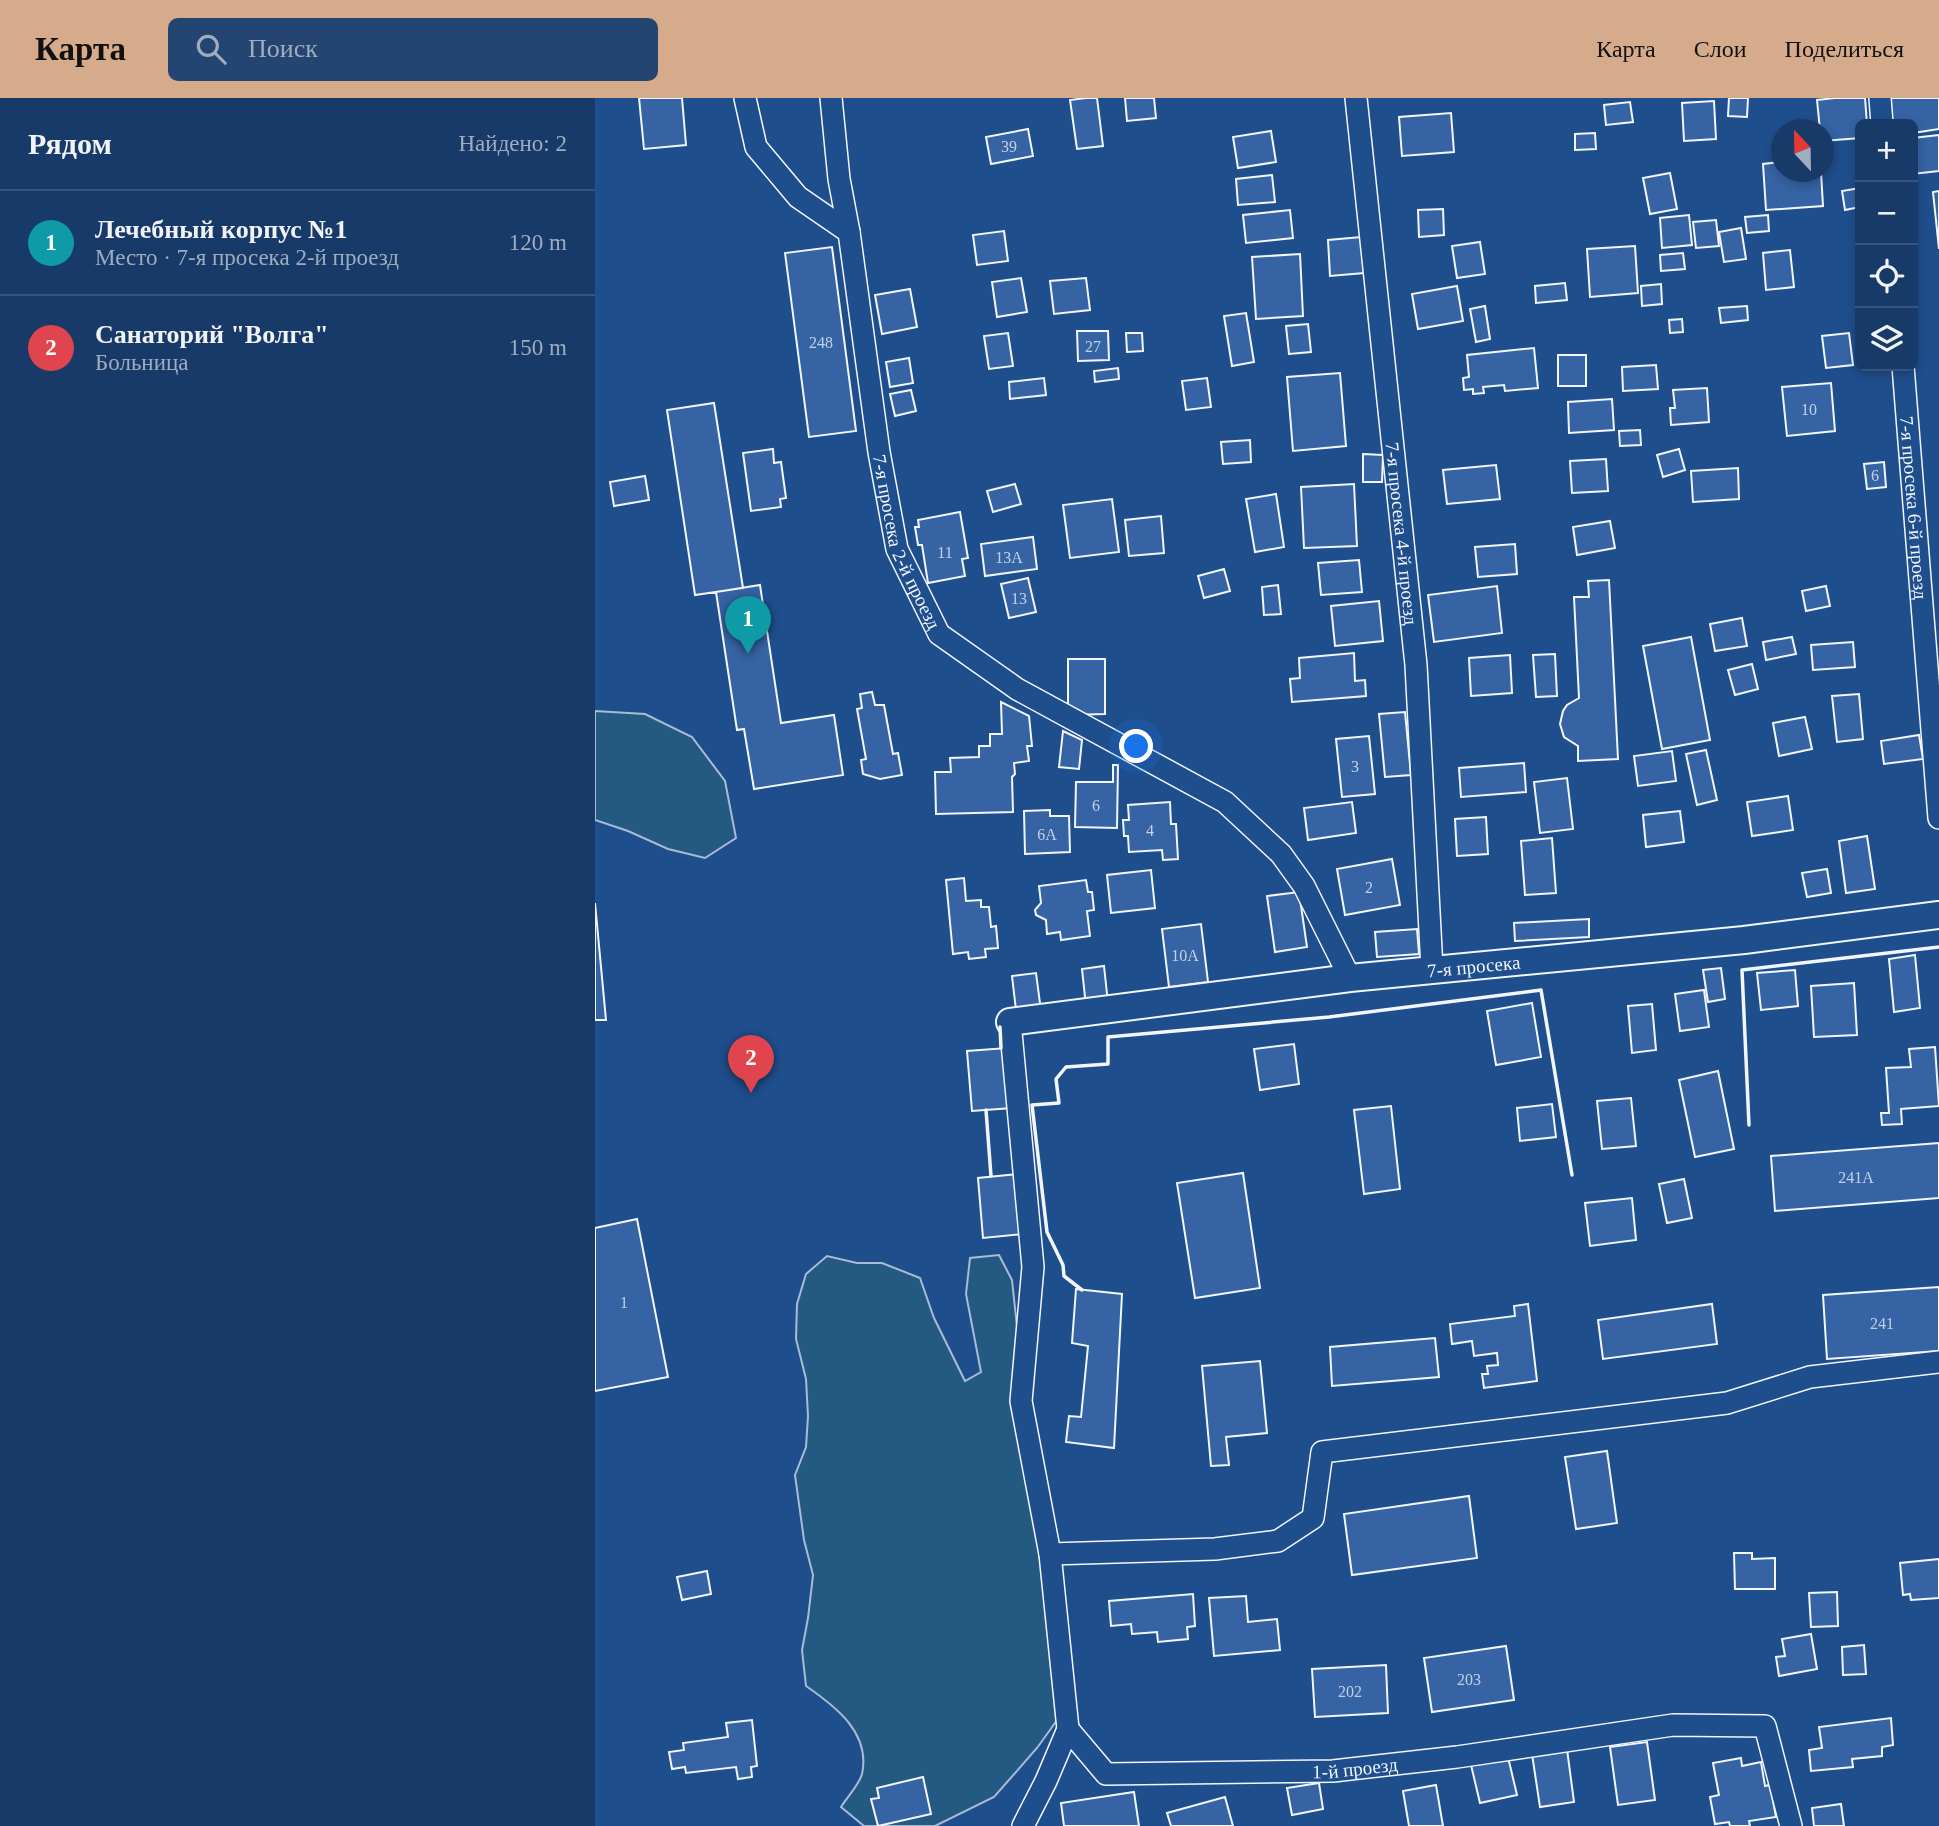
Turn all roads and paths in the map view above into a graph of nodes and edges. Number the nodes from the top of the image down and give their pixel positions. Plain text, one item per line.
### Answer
1 (745, 98) edge
2 (831, 98) edge
3 (1356, 98) edge
4 (1880, 98) edge
5 (1882, 119) edge
6 (849, 232) junction
7 (1903, 371) edge
8 (1939, 818) edge
9 (1939, 915) edge
10 (1432, 969) junction
11 (1350, 978) junction
12 (1010, 1022) joint
13 (1939, 1362) edge
14 (1050, 1554) junction
15 (1068, 1729) junction
16 (1023, 1826) edge
17 (1791, 1826) edge

1 - 6 street
2 - 6 street, 7-я просека 2-й проезд
3 - 10 street, 7-я просека 4-й проезд
4 - 5 street
6 - 11 street, 7-я просека 2-й проезд
7 - 8 street, 7-я просека 6-й проезд
9 - 10 street, 7-я просека
10 - 11 street, 7-я просека
11 - 12 street, 7-я просека
12 - 14 street
13 - 14 street
14 - 15 street
15 - 16 street
15 - 17 street, 1-й проезд

